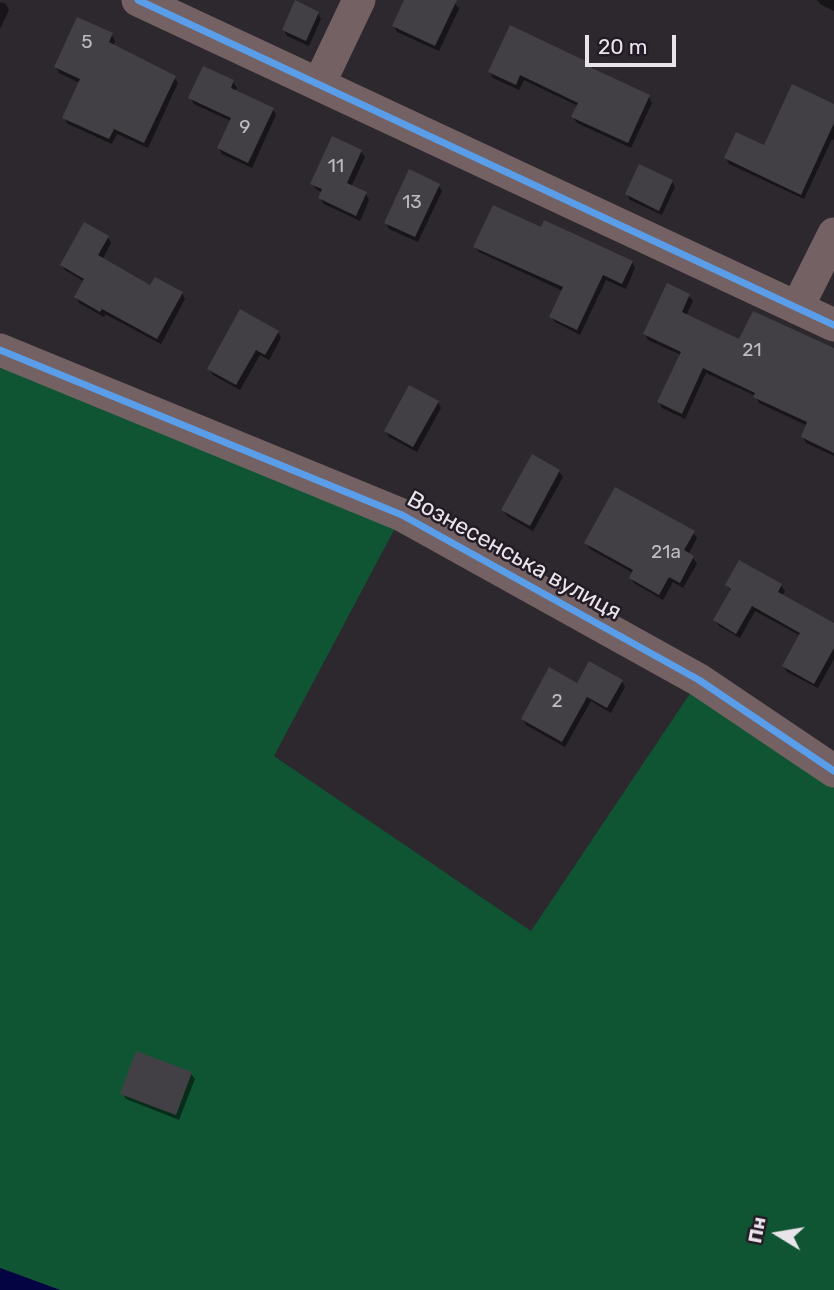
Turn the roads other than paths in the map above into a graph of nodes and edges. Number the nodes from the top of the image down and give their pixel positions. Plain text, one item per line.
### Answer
1 (138, 0) edge
2 (359, 0) edge
3 (319, 84) junction
4 (834, 234) edge
5 (797, 308) junction
6 (834, 326) edge
7 (0, 350) edge
8 (834, 771) edge

1 - 3 street
2 - 3 street
3 - 5 street
4 - 5 street
5 - 6 street
7 - 8 street, Вознесенська вулиця

